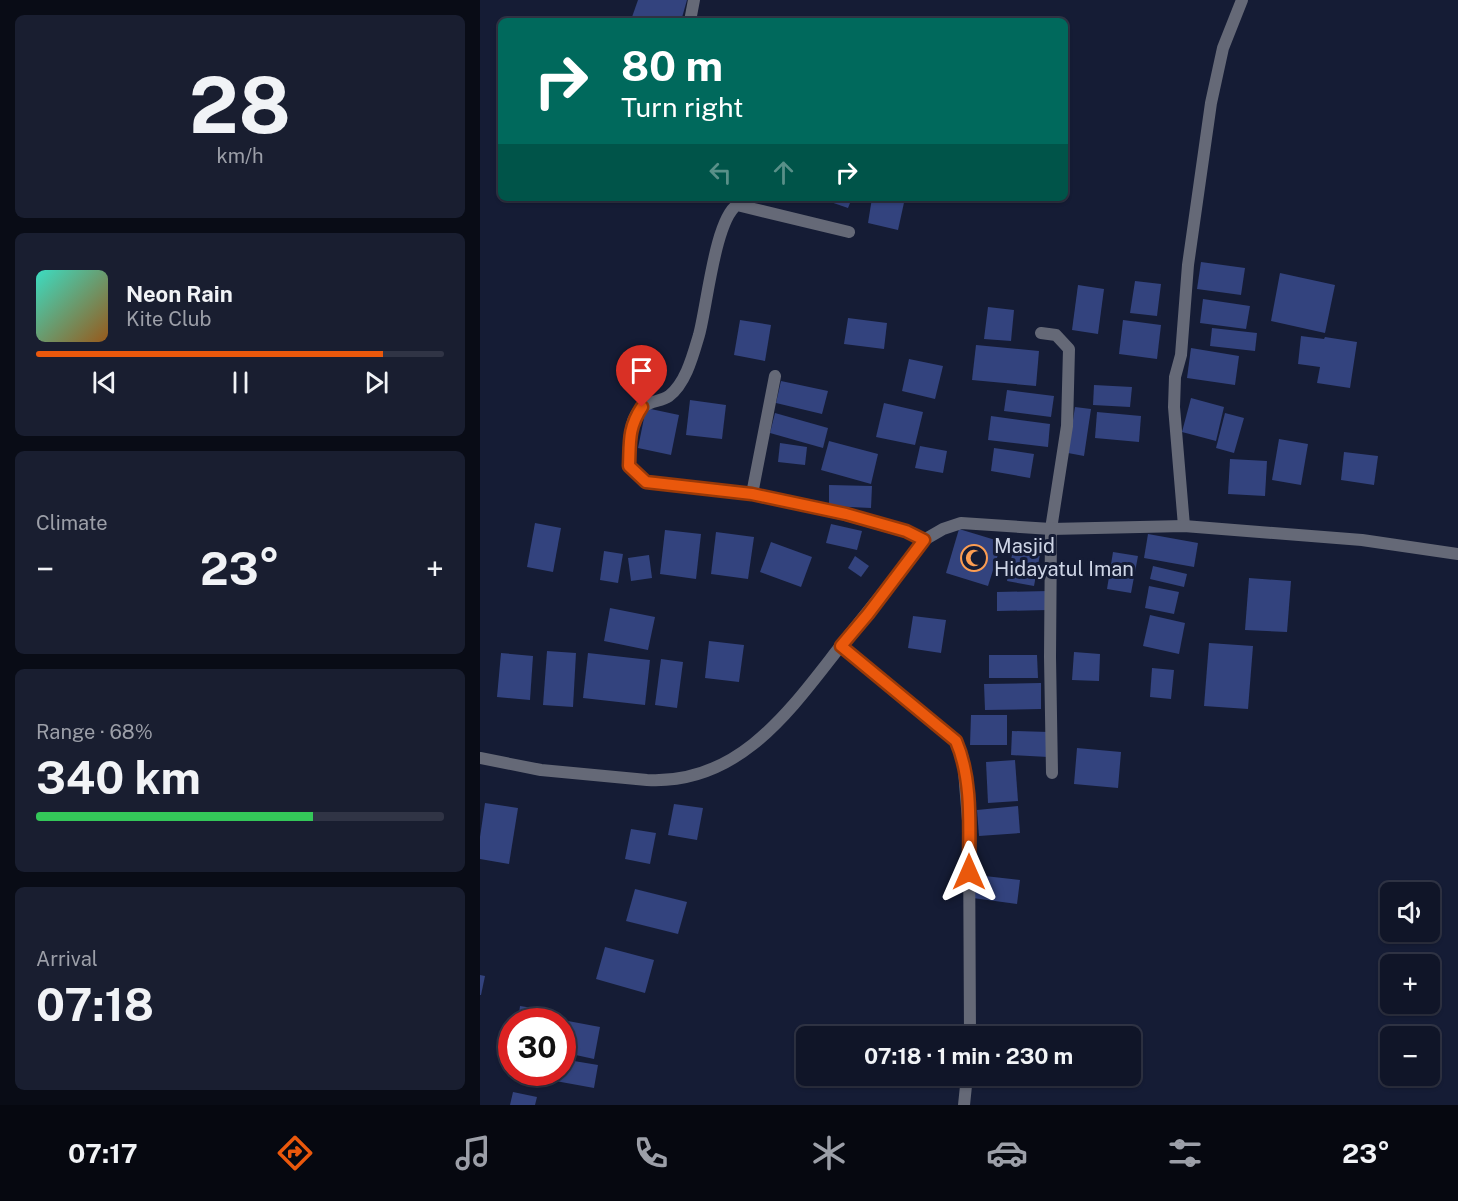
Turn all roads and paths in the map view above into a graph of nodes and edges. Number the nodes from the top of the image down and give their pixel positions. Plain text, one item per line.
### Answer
1 (694, 0) edge
2 (1242, 0) edge
3 (691, 18) edge
4 (735, 201) edge
5 (849, 232) dead end
6 (1041, 333) dead end
7 (775, 376) dead end
8 (752, 494) junction
9 (1184, 526) junction
10 (1052, 529) junction
11 (924, 540) junction
12 (1458, 554) edge
13 (841, 646) junction
14 (480, 758) edge
15 (1052, 773) dead end
16 (970, 1026) edge
17 (966, 1086) edge
18 (964, 1105) edge

1 - 3 street
2 - 9 street
4 - 5 street
4 - 8 street
6 - 10 street
7 - 8 street
8 - 11 street
9 - 10 street
9 - 12 street
10 - 11 street
10 - 15 street
11 - 13 street
13 - 14 street
13 - 16 street
17 - 18 street

